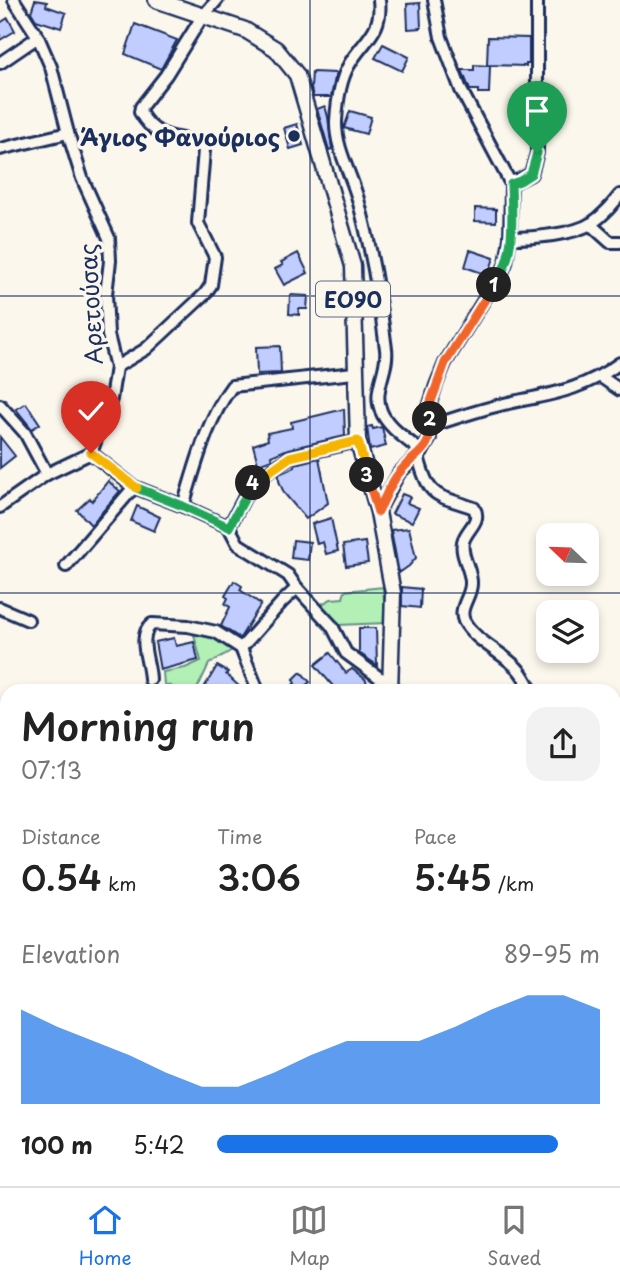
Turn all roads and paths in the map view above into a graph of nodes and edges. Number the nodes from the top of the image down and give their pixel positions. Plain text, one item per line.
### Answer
1 (14, 0) edge
2 (156, 0) edge
3 (217, 0) edge
4 (379, 0) edge
5 (434, 0) edge
6 (537, 0) edge
7 (202, 17) junction
8 (38, 37) junction
9 (0, 63) edge
10 (68, 133) junction
11 (0, 149) edge
12 (511, 184) junction
13 (620, 195) edge
14 (590, 224) junction
15 (510, 238) junction
16 (620, 242) edge
17 (620, 363) edge
18 (116, 367) junction
19 (355, 373) junction
20 (601, 377) junction
21 (620, 390) edge
22 (0, 405) edge
23 (431, 426) junction
24 (358, 441) junction
25 (91, 453) junction
26 (420, 454) junction
27 (47, 474) junction
28 (134, 487) junction
29 (183, 506) junction
30 (0, 507) edge
31 (378, 512) junction
32 (229, 527) junction
33 (66, 566) dead end
34 (297, 588) junction
35 (0, 607) edge
36 (29, 620) dead end
37 (241, 648) junction
38 (150, 680) dead end
39 (255, 684) edge
40 (389, 684) edge
41 (390, 684) edge
42 (527, 684) edge

1 - 8 street, Αρετούσας
2 - 7 main road, ΕΟ90
3 - 7 street
4 - 26 street
5 - 12 street
6 - 12 street
7 - 18 street
7 - 19 main road, ΕΟ90
8 - 9 street
8 - 10 street, Αρετούσας
10 - 11 street
10 - 18 street, Αρετούσας
12 - 15 street
13 - 14 street
14 - 15 street
14 - 16 street
15 - 23 street
17 - 20 street
18 - 25 street, Αρετούσας
19 - 24 main road, ΕΟ90
19 - 29 street
20 - 21 street
20 - 23 street
22 - 27 street
23 - 26 street
24 - 31 main road, ΕΟ90
24 - 32 street
25 - 27 street
25 - 28 street
26 - 31 street
26 - 42 street
27 - 30 street
28 - 29 street
28 - 33 street
29 - 32 street
31 - 41 main road, ΕΟ90
32 - 34 street
34 - 37 street
34 - 40 street
35 - 36 street
37 - 38 street
37 - 39 street

